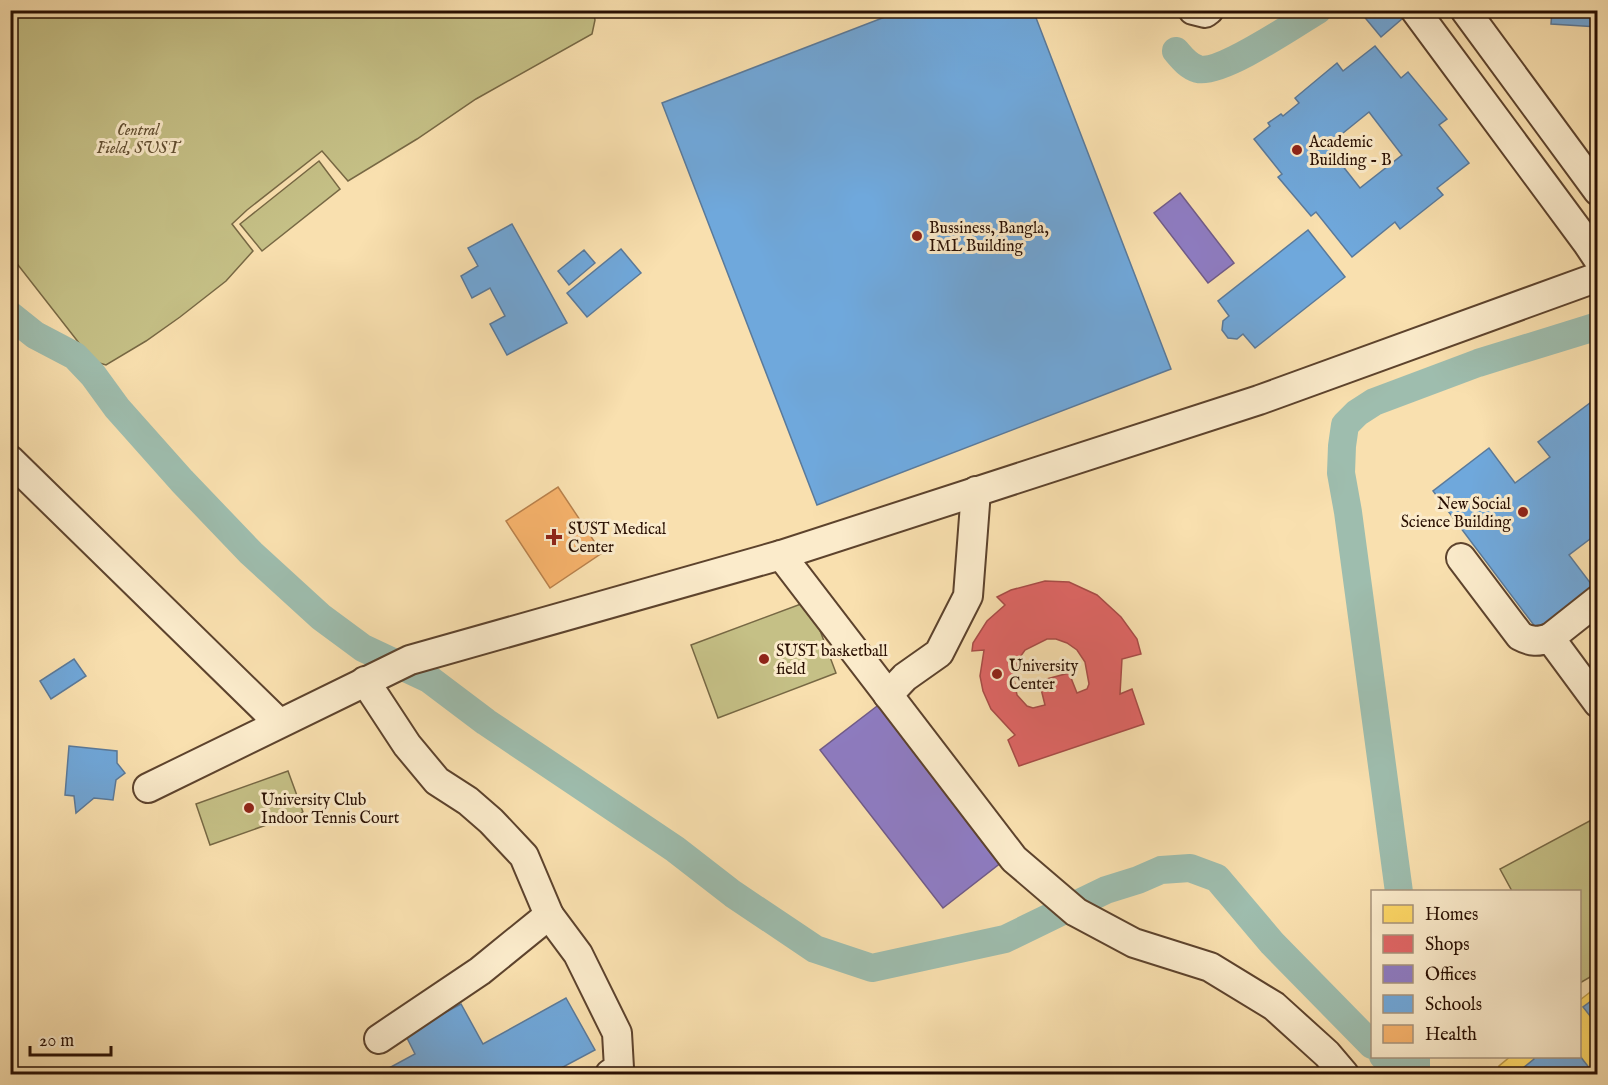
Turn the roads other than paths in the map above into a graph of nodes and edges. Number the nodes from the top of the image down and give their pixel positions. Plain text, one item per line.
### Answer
1 (1193, 10) edge
2 (1209, 10) edge
3 (1415, 10) edge
4 (1466, 10) edge
5 (1598, 191) edge
6 (1598, 259) edge
7 (1598, 277) edge
8 (10, 460) edge
9 (976, 491) junction
10 (781, 555) junction
11 (1461, 558) dead end
12 (1598, 600) edge
13 (1550, 638) junction
14 (388, 670) junction
15 (888, 695) junction
16 (1598, 703) edge
17 (279, 723) junction
18 (148, 788) dead end
19 (549, 915) junction
20 (380, 1039) dead end
21 (1336, 1064) edge
22 (610, 1074) edge

1 - 2 street
3 - 6 street
4 - 5 street
7 - 9 street
8 - 17 street
9 - 10 street
9 - 15 street
10 - 14 street
10 - 15 street
11 - 13 street
12 - 13 street
13 - 16 street
14 - 17 street
14 - 19 street
15 - 21 street
17 - 18 street
19 - 20 street
19 - 22 street

